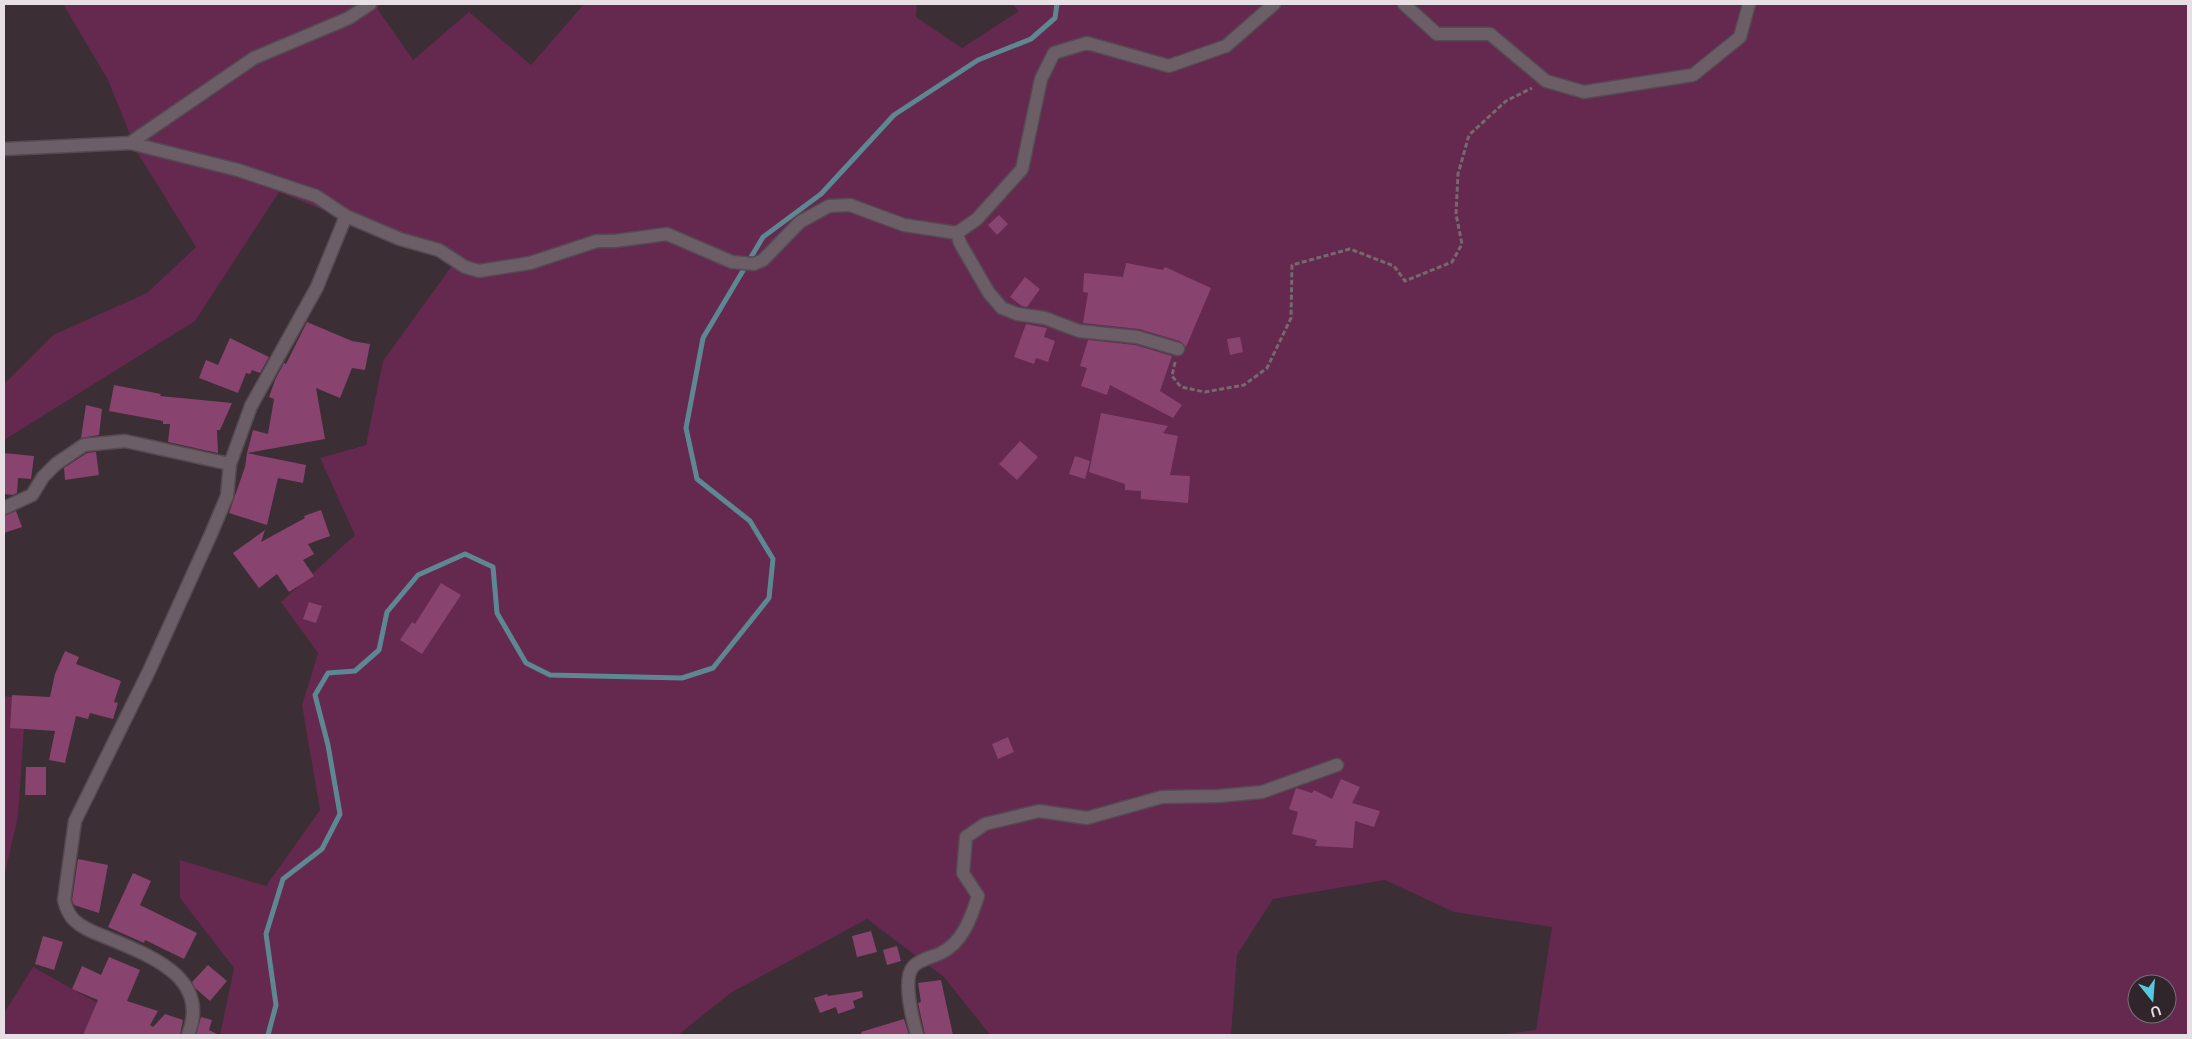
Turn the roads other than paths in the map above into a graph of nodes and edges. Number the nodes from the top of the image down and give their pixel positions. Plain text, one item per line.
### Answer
1 (370, 4) edge
2 (1274, 4) edge
3 (1404, 4) edge
4 (1750, 4) edge
5 (130, 143) junction
6 (4, 149) edge
7 (346, 216) junction
8 (957, 233) junction
9 (1178, 349) road end
10 (230, 464) junction
11 (4, 508) edge
12 (1337, 765) dead end
13 (188, 1035) edge
14 (917, 1035) edge

1 - 5 street
2 - 8 street
3 - 4 street
5 - 6 street
5 - 7 street
7 - 8 street
7 - 10 street
8 - 9 street
10 - 11 street
10 - 13 street
12 - 14 street

